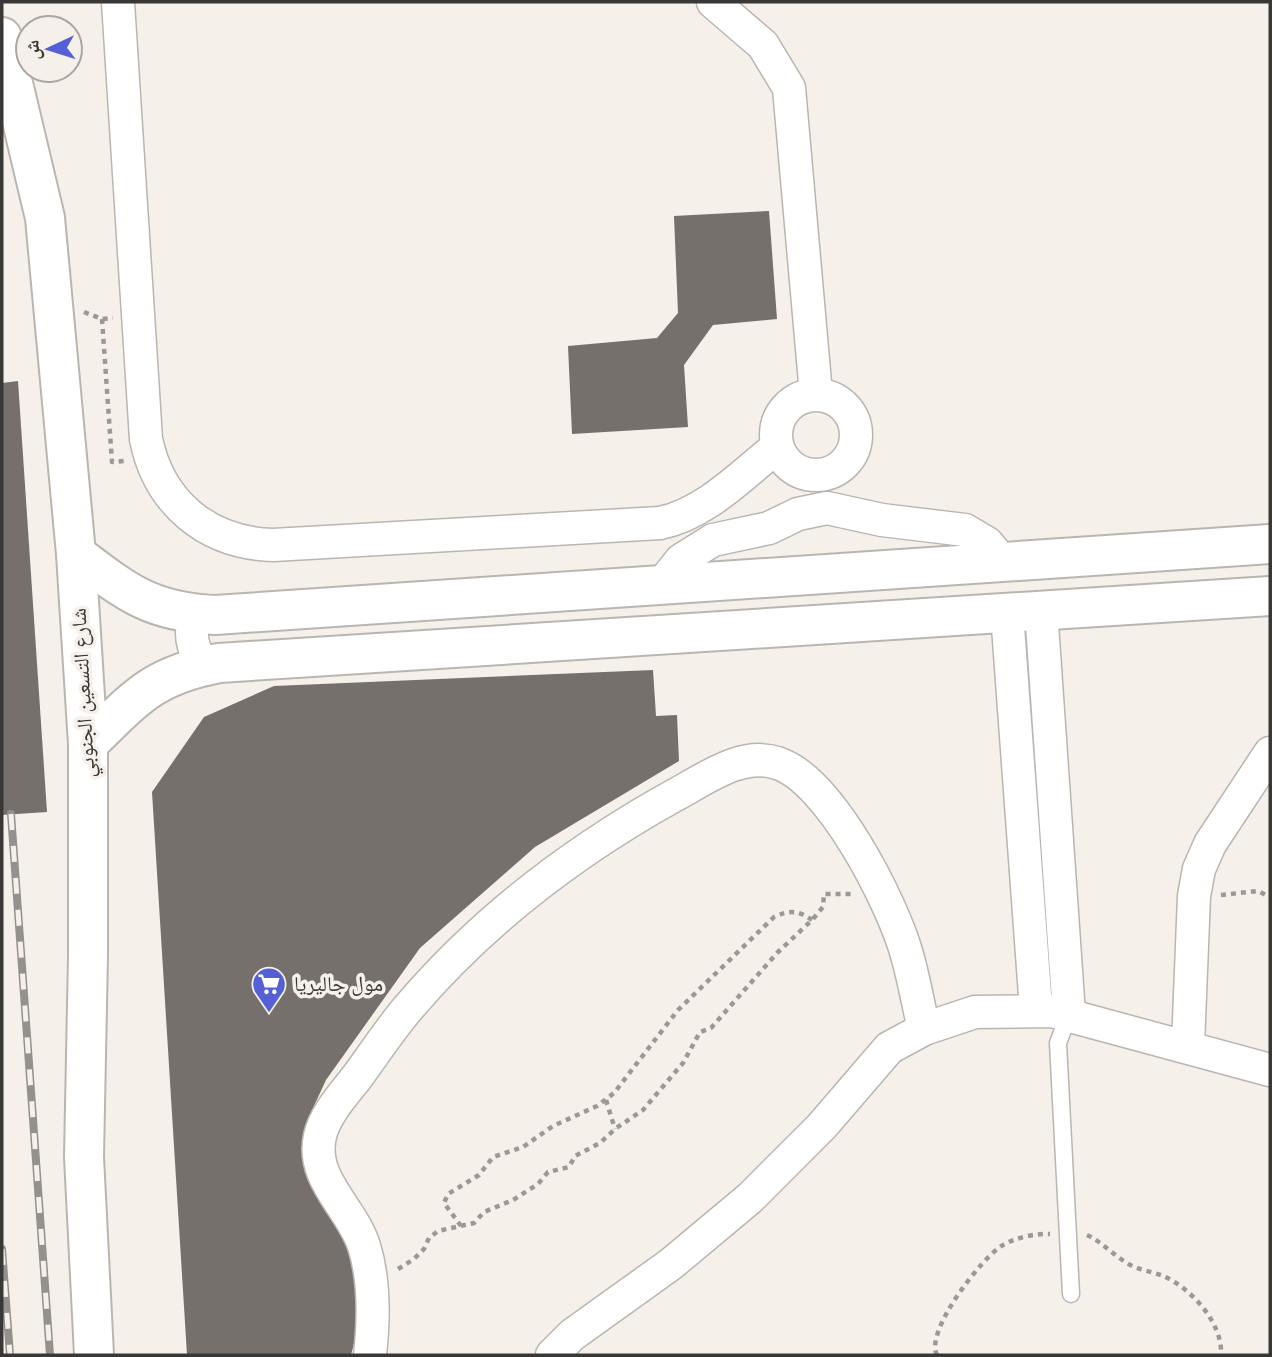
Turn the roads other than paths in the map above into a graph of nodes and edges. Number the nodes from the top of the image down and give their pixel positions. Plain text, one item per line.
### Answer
1 (118, 2) edge
2 (713, 2) edge
3 (2, 37) edge
4 (816, 394) junction
5 (778, 447) junction
6 (839, 469) junction
7 (799, 472) junction
8 (841, 509) junction
9 (802, 513) junction
10 (1270, 544) edge
11 (76, 554) junction
12 (1003, 562) junction
13 (662, 584) junction
14 (1270, 596) edge
15 (1024, 611) junction
16 (196, 614) junction
17 (204, 666) junction
18 (88, 744) junction
19 (1270, 753) edge
20 (1037, 1009) junction
21 (1064, 1028) junction
22 (924, 1029) junction
23 (1188, 1045) junction
24 (1270, 1070) edge
25 (1071, 1294) dead end
26 (94, 1355) edge
27 (370, 1355) edge
28 (552, 1355) edge

1 - 5 street
2 - 4 street
3 - 11 street, شارع التسعين الجنوبي
4 - 5 street
4 - 6 street
5 - 7 street
6 - 7 street
6 - 8 street
7 - 9 street
8 - 9 street
8 - 12 street
9 - 13 street
10 - 12 street
11 - 16 street
11 - 18 street, شارع التسعين الجنوبي
12 - 13 street
13 - 16 street
14 - 15 street
15 - 17 street
15 - 20 street
15 - 21 street
16 - 17 street
17 - 18 street
18 - 26 street, شارع التسعين الجنوبي
19 - 23 street
20 - 21 street
20 - 22 street
21 - 23 street
21 - 25 lane
22 - 27 street
22 - 28 street
23 - 24 street

